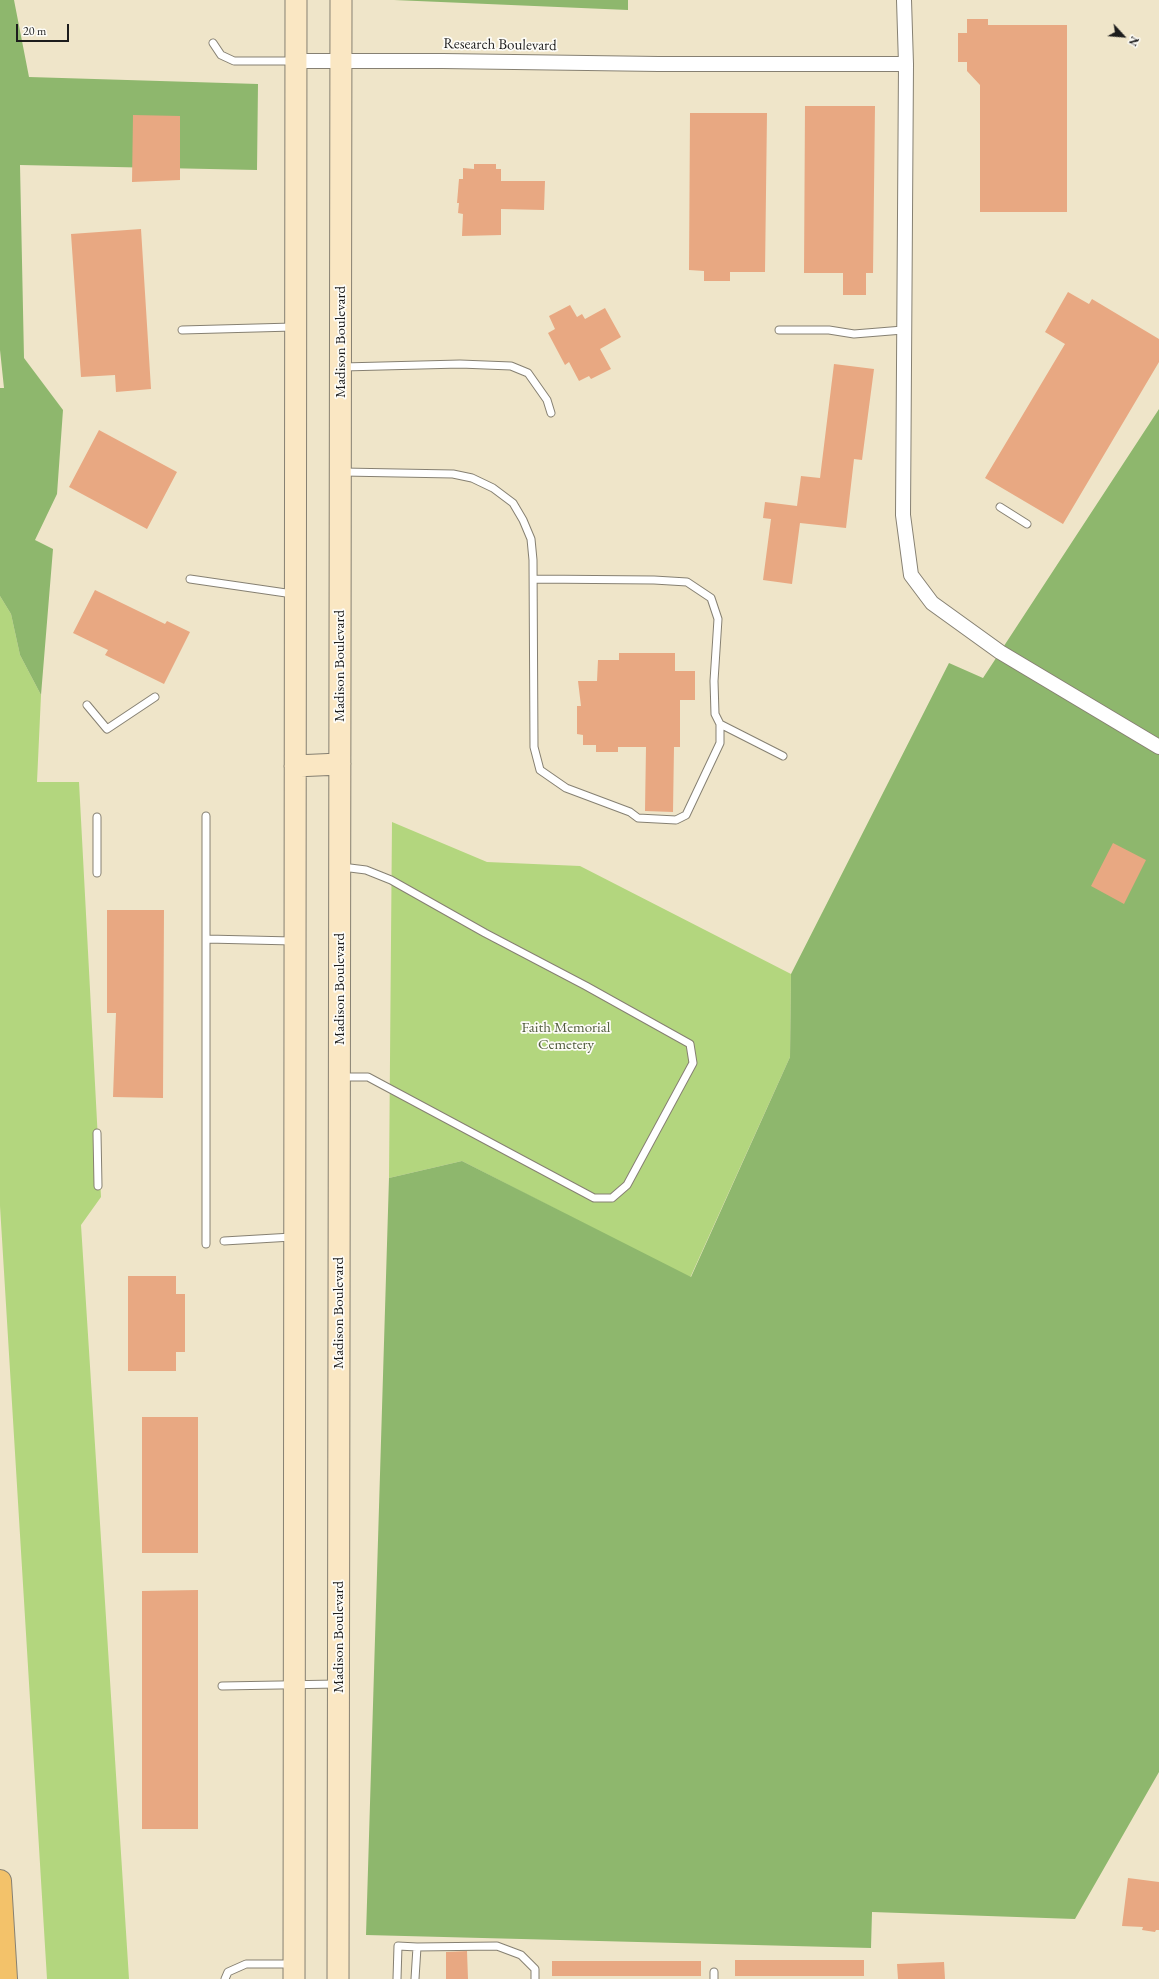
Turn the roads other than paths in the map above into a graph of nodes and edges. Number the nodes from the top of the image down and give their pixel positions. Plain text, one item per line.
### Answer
1 (296, 0) edge
2 (341, 0) edge
3 (904, 0) edge
4 (213, 44) dead end
5 (296, 61) junction
6 (341, 61) junction
7 (906, 64) junction
8 (296, 326) junction
9 (182, 330) dead end
10 (780, 330) dead end
11 (903, 330) junction
12 (341, 367) junction
13 (551, 413) dead end
14 (340, 472) junction
15 (1000, 506) dead end
16 (1027, 524) dead end
17 (534, 579) junction
18 (190, 580) dead end
19 (295, 594) junction
20 (155, 697) dead end
21 (87, 705) dead end
22 (720, 724) junction
23 (1159, 747) edge
24 (783, 756) dead end
25 (340, 764) junction
26 (295, 766) junction
27 (206, 816) dead end
28 (97, 817) dead end
29 (340, 867) junction
30 (97, 873) dead end
31 (207, 939) junction
32 (295, 941) junction
33 (340, 1077) junction
34 (98, 1134) dead end
35 (98, 1186) dead end
36 (294, 1237) junction
37 (224, 1241) dead end
38 (206, 1244) dead end
39 (294, 1684) junction
40 (339, 1684) junction
41 (222, 1686) dead end
42 (0, 1881) edge
43 (417, 1947) junction
44 (294, 1971) edge
45 (6, 1979) edge
46 (225, 1979) edge
47 (338, 1979) edge
48 (397, 1979) edge
49 (415, 1979) edge
50 (535, 1979) edge

1 - 5 main road
2 - 6 main road, Madison Boulevard
3 - 7 street
4 - 5 lane
5 - 6 street, Research Boulevard
5 - 8 main road
6 - 7 street, Research Boulevard
6 - 12 main road, Madison Boulevard
7 - 11 street
8 - 9 lane
8 - 19 main road
10 - 11 lane
11 - 23 street
12 - 13 lane
12 - 14 main road, Madison Boulevard
14 - 17 lane
14 - 25 main road, Madison Boulevard
15 - 16 lane
17 - 22 lane
17 - 22 lane
18 - 19 lane
19 - 26 main road
20 - 21 lane
22 - 24 lane
25 - 26 main road
25 - 29 main road, Madison Boulevard
26 - 32 main road
27 - 31 lane
28 - 30 lane
29 - 33 main road, Madison Boulevard
29 - 33 lane
31 - 32 lane
31 - 38 lane
32 - 36 main road
33 - 40 main road, Madison Boulevard
34 - 35 lane
36 - 37 lane
36 - 39 main road
39 - 40 lane
39 - 41 lane
39 - 44 main road
40 - 47 main road, Madison Boulevard
42 - 45 highway
43 - 48 lane
43 - 49 lane
43 - 50 lane
44 - 46 lane

